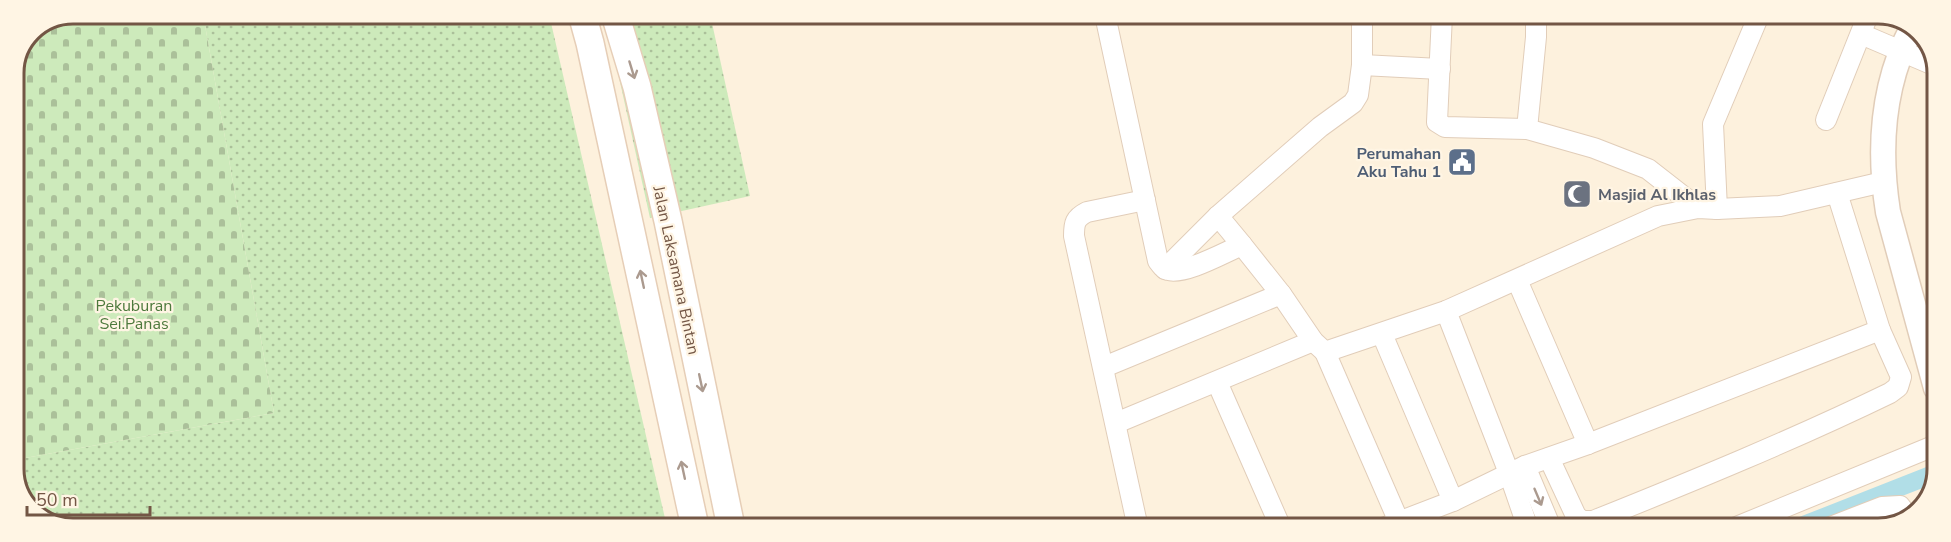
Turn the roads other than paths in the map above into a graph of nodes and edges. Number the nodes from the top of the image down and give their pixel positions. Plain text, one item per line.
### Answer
1 (584, 24) edge
2 (618, 24) edge
3 (1107, 24) edge
4 (1362, 24) edge
5 (1442, 24) edge
6 (1536, 24) edge
7 (1755, 24) edge
8 (1865, 24) edge
9 (1861, 34) junction
10 (1908, 35) edge
11 (1900, 51) junction
12 (1925, 61) edge
13 (1362, 65) junction
14 (1440, 69) junction
15 (1826, 120) dead end
16 (1527, 129) junction
17 (1883, 182) junction
18 (1837, 193) junction
19 (1145, 200) junction
20 (1708, 208) junction
21 (1218, 216) junction
22 (1242, 245) junction
23 (1165, 269) junction
24 (1516, 280) junction
25 (1281, 294) junction
26 (1446, 311) junction
27 (1880, 330) junction
28 (1382, 333) junction
29 (1319, 347) junction
30 (1927, 355) edge
31 (1104, 366) junction
32 (1216, 382) junction
33 (1116, 423) junction
34 (1588, 444) junction
35 (1927, 449) edge
36 (1549, 458) junction
37 (1517, 470) junction
38 (1453, 501) junction
39 (1903, 510) edge
40 (693, 518) edge
41 (729, 518) edge
42 (1136, 518) edge
43 (1277, 518) edge
44 (1388, 518) edge
45 (1409, 518) edge
46 (1526, 518) edge
47 (1545, 518) edge
48 (1578, 518) edge
49 (1600, 518) edge
50 (1758, 518) edge
51 (1854, 518) edge

40 -> 1 main road
2 -> 41 main road, Jalan Laksamana Bintan
3 - 19 street
4 - 13 street
5 - 14 street
6 - 16 street
7 - 20 street
8 - 9 street
9 - 11 street
9 - 15 street
10 - 11 street
11 - 12 street
11 - 17 street
13 - 14 street
13 - 21 street
14 - 16 street
16 - 20 street
17 - 18 street
17 - 30 street
18 - 20 street
18 - 27 street
19 - 23 street
19 - 31 street
20 - 24 street
21 - 22 street
21 - 23 street
22 - 23 street
22 - 25 street
24 - 26 street
24 - 34 street
25 - 29 street
25 - 31 street
26 - 28 street
26 - 37 street
27 - 34 street
27 - 49 street
28 - 29 street
28 - 38 street
29 - 32 street
29 - 44 street
31 - 33 street
32 - 33 street
32 - 43 street
33 - 42 street
34 - 36 street
35 - 50 street
36 - 37 street
36 - 48 street
37 - 38 street
37 - 46 street
37 -> 47 street
38 - 45 street
39 - 51 street

